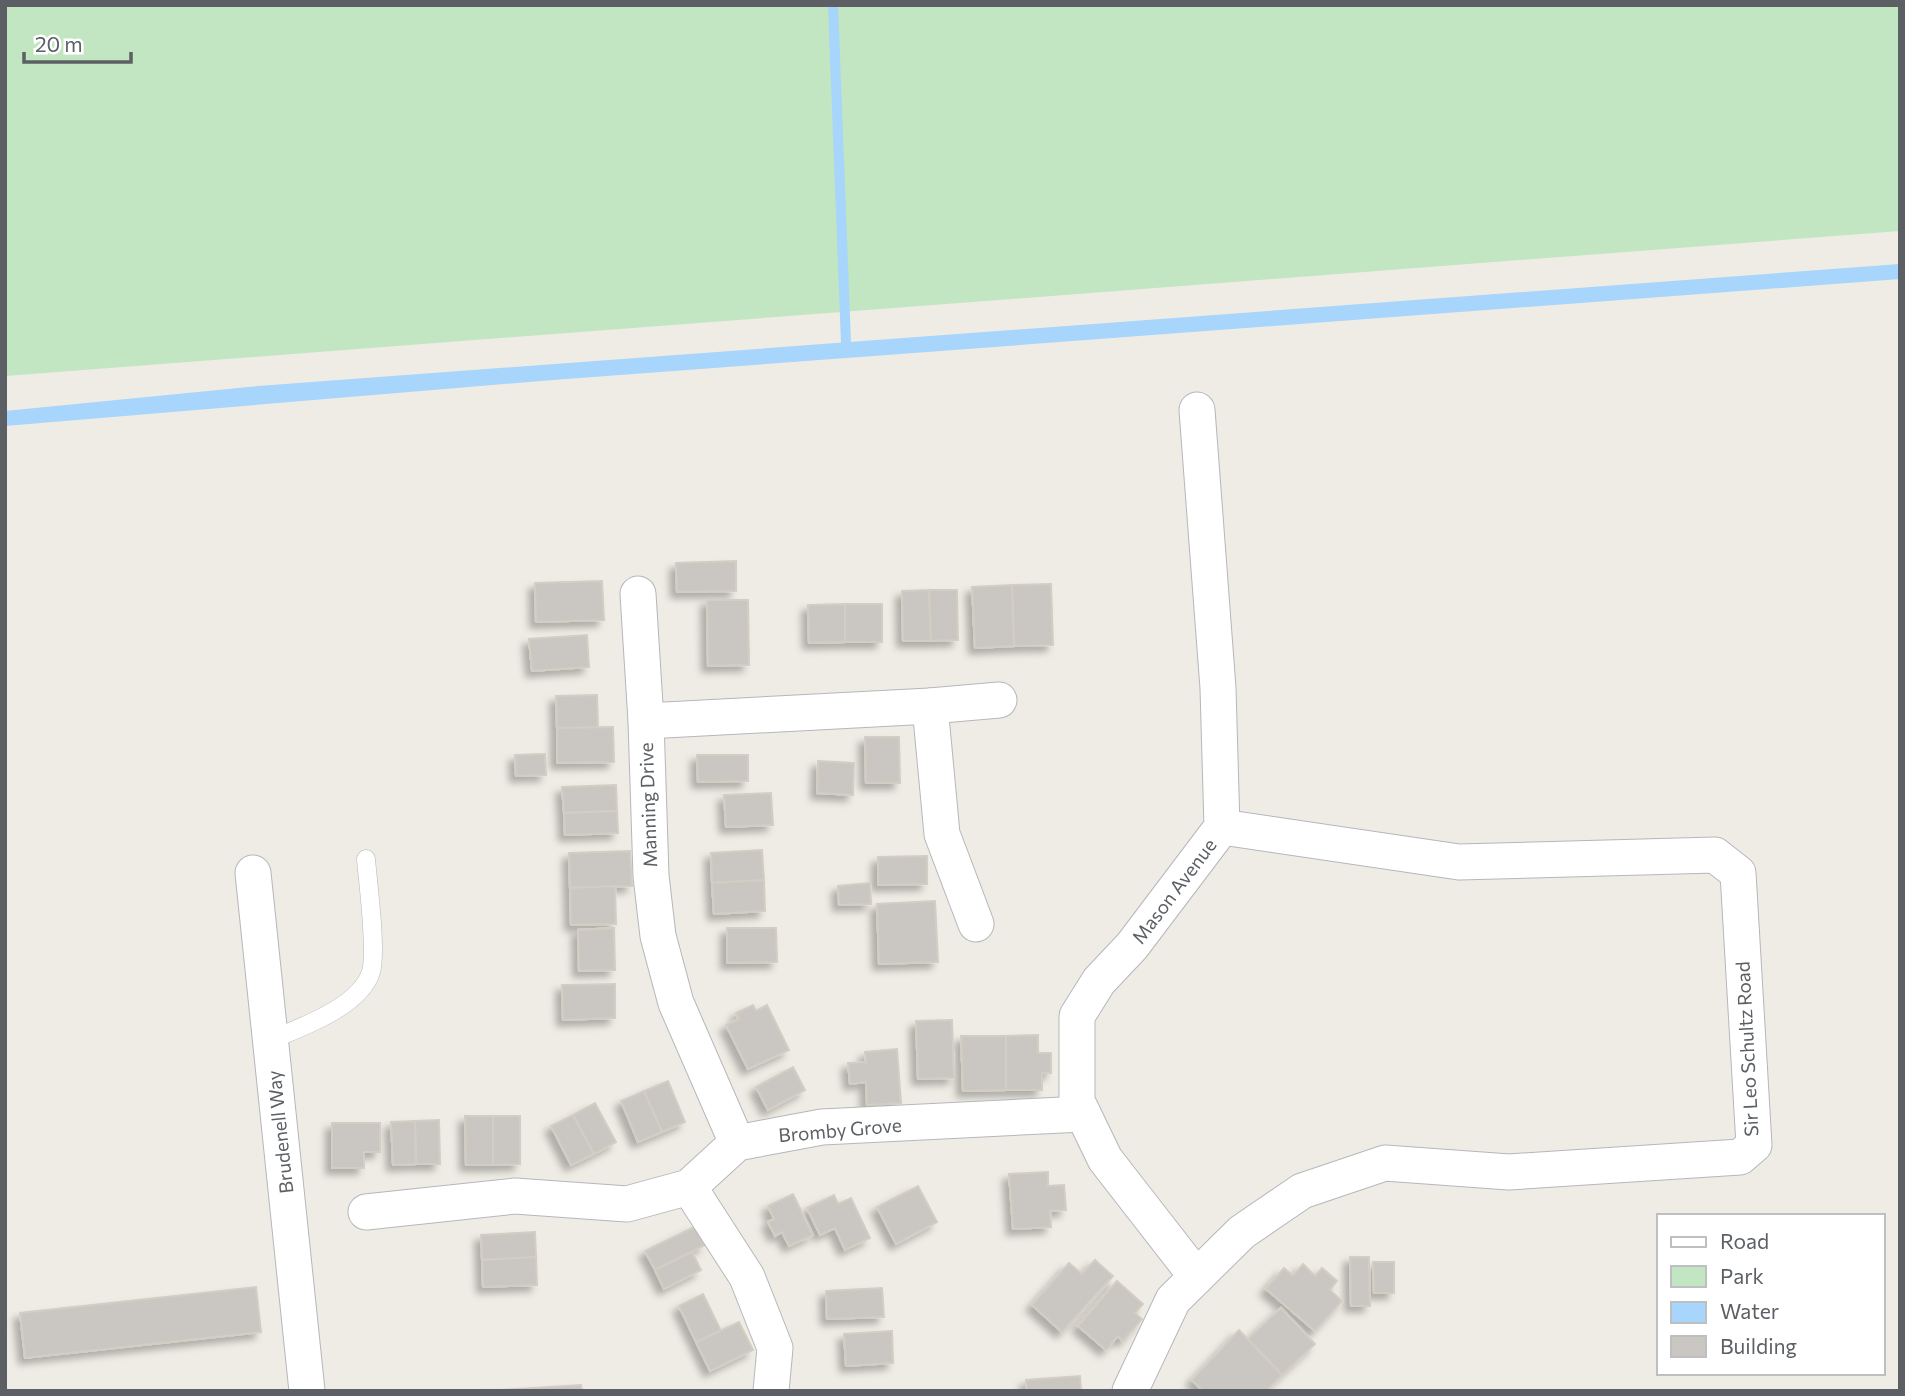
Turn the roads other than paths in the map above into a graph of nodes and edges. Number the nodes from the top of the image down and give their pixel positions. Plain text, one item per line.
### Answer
1 (1197, 410) dead end
2 (638, 594) dead end
3 (999, 700) dead end
4 (930, 706) junction
5 (646, 721) junction
6 (1222, 827) junction
7 (366, 859) dead end
8 (253, 873) dead end
9 (976, 924) dead end
10 (271, 1040) junction
11 (1083, 1114) junction
12 (737, 1143) junction
13 (689, 1187) junction
14 (366, 1212) dead end
15 (1196, 1276) junction
16 (307, 1391) edge
17 (771, 1391) edge
18 (1130, 1391) edge

1 - 6 street, Mason Avenue
2 - 5 street
3 - 4 street, Manning Drive
4 - 5 street, Manning Drive
4 - 9 street
5 - 12 street, Manning Drive
6 - 11 street, Mason Avenue
6 - 15 street, Sir Leo Schultz Road
7 - 10 lane
8 - 10 street, Brudenell Way
10 - 16 street, Brudenell Way
11 - 12 street, Bromby Grove
11 - 15 street, Mason Avenue
12 - 13 street
13 - 14 street
13 - 17 street
15 - 18 street, Sir Leo Schultz Road

